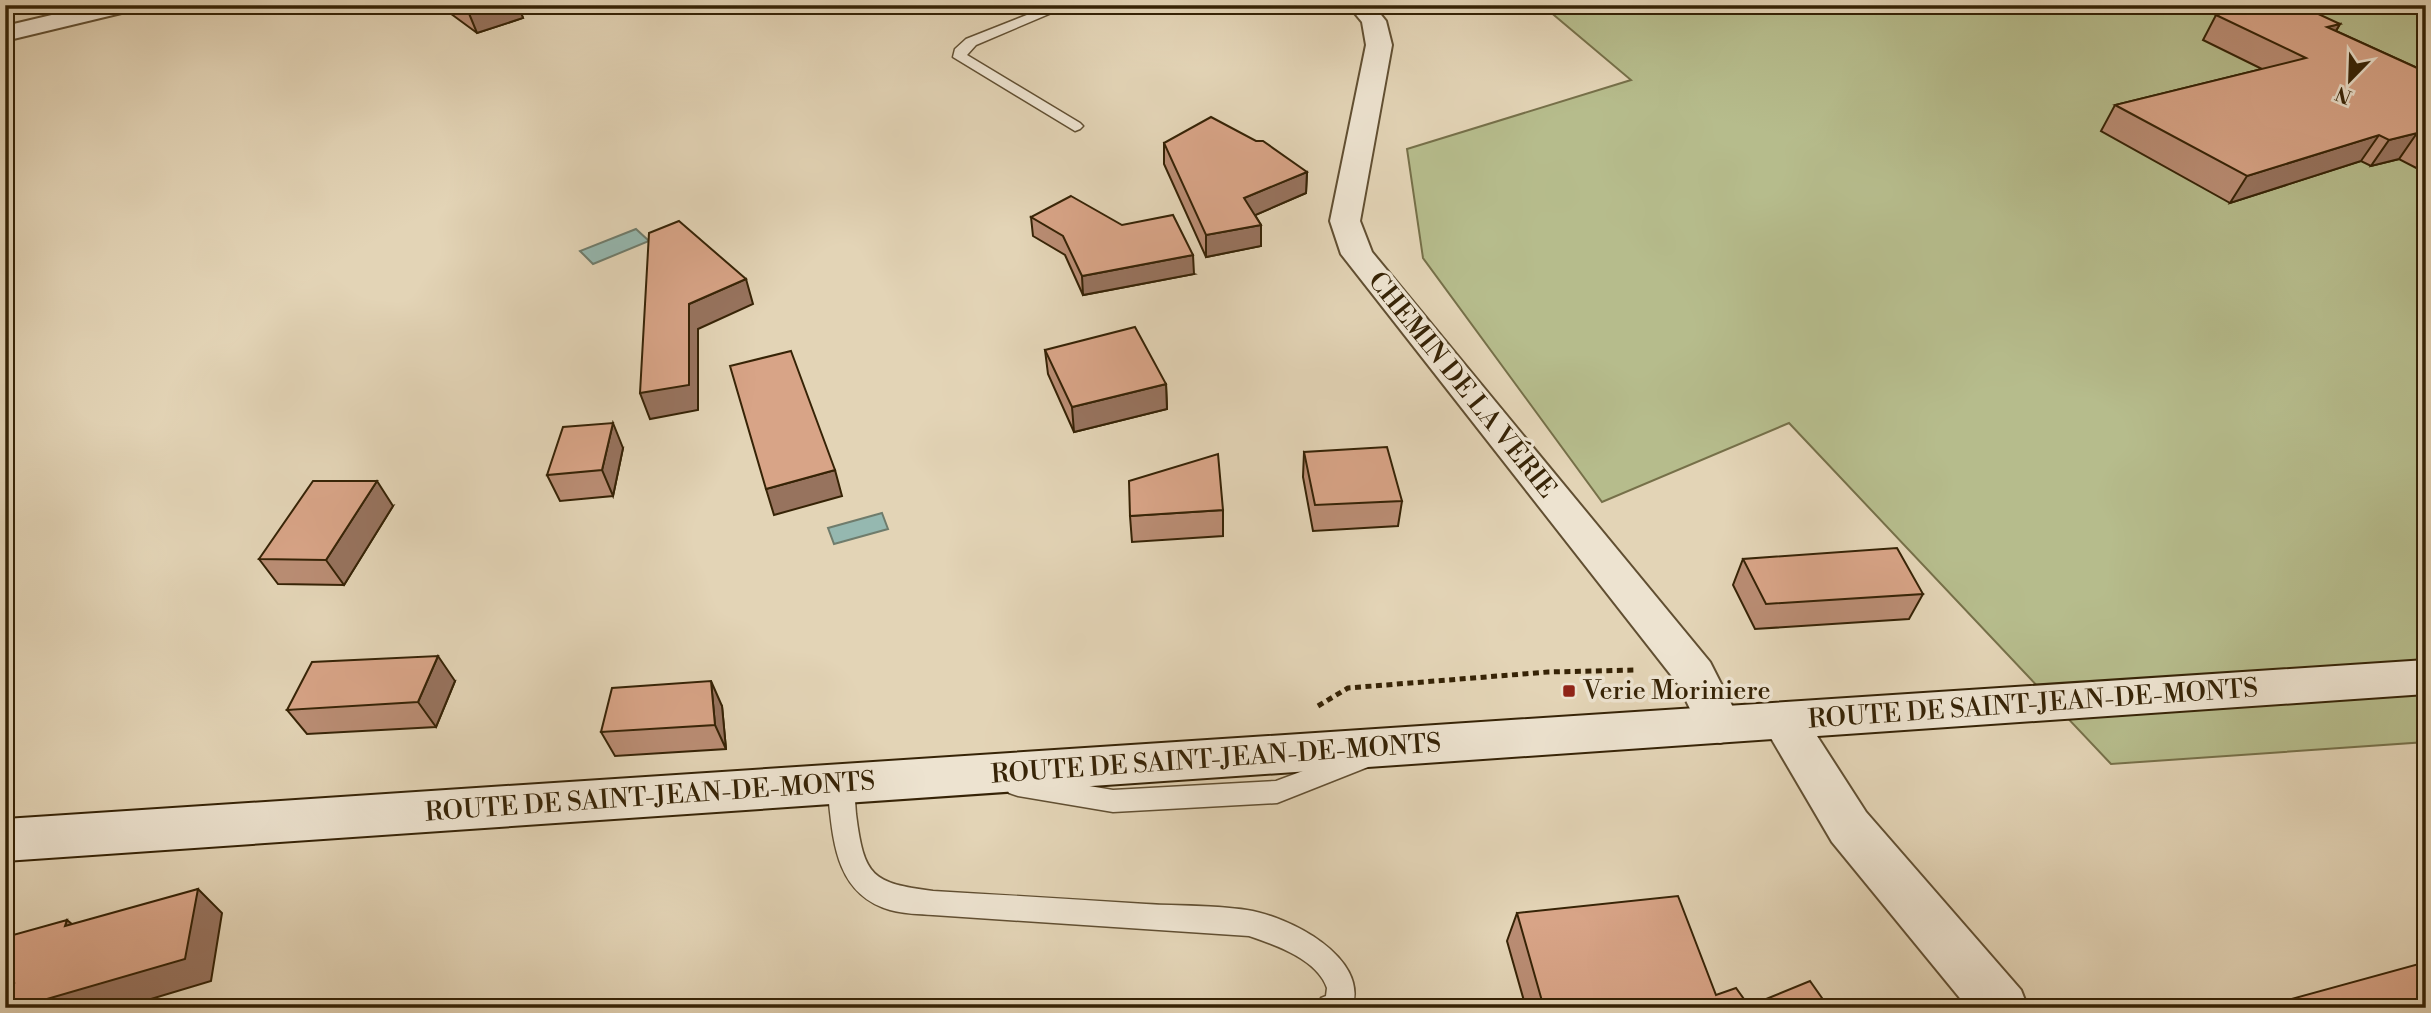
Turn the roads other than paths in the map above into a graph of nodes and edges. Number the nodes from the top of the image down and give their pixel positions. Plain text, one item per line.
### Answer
1 (125, 5) edge
2 (1064, 5) edge
3 (1371, 7) edge
4 (5, 34) edge
5 (1075, 126) dead end
6 (2426, 677) edge
7 (1783, 721) junction
8 (1720, 725) junction
9 (840, 784) junction
10 (5, 840) edge
11 (1331, 1008) edge
12 (2003, 1008) edge

1 - 4 main road
2 - 5 lane
3 - 8 main road, CHEMIN DE LA VÉRIE
6 - 7 main road, ROUTE DE SAINT-JEAN-DE-MONTS
7 - 8 main road, ROUTE DE SAINT-JEAN-DE-MONTS
7 - 12 main road
8 - 9 main road, ROUTE DE SAINT-JEAN-DE-MONTS
9 - 10 main road, ROUTE DE SAINT-JEAN-DE-MONTS
9 - 11 lane

